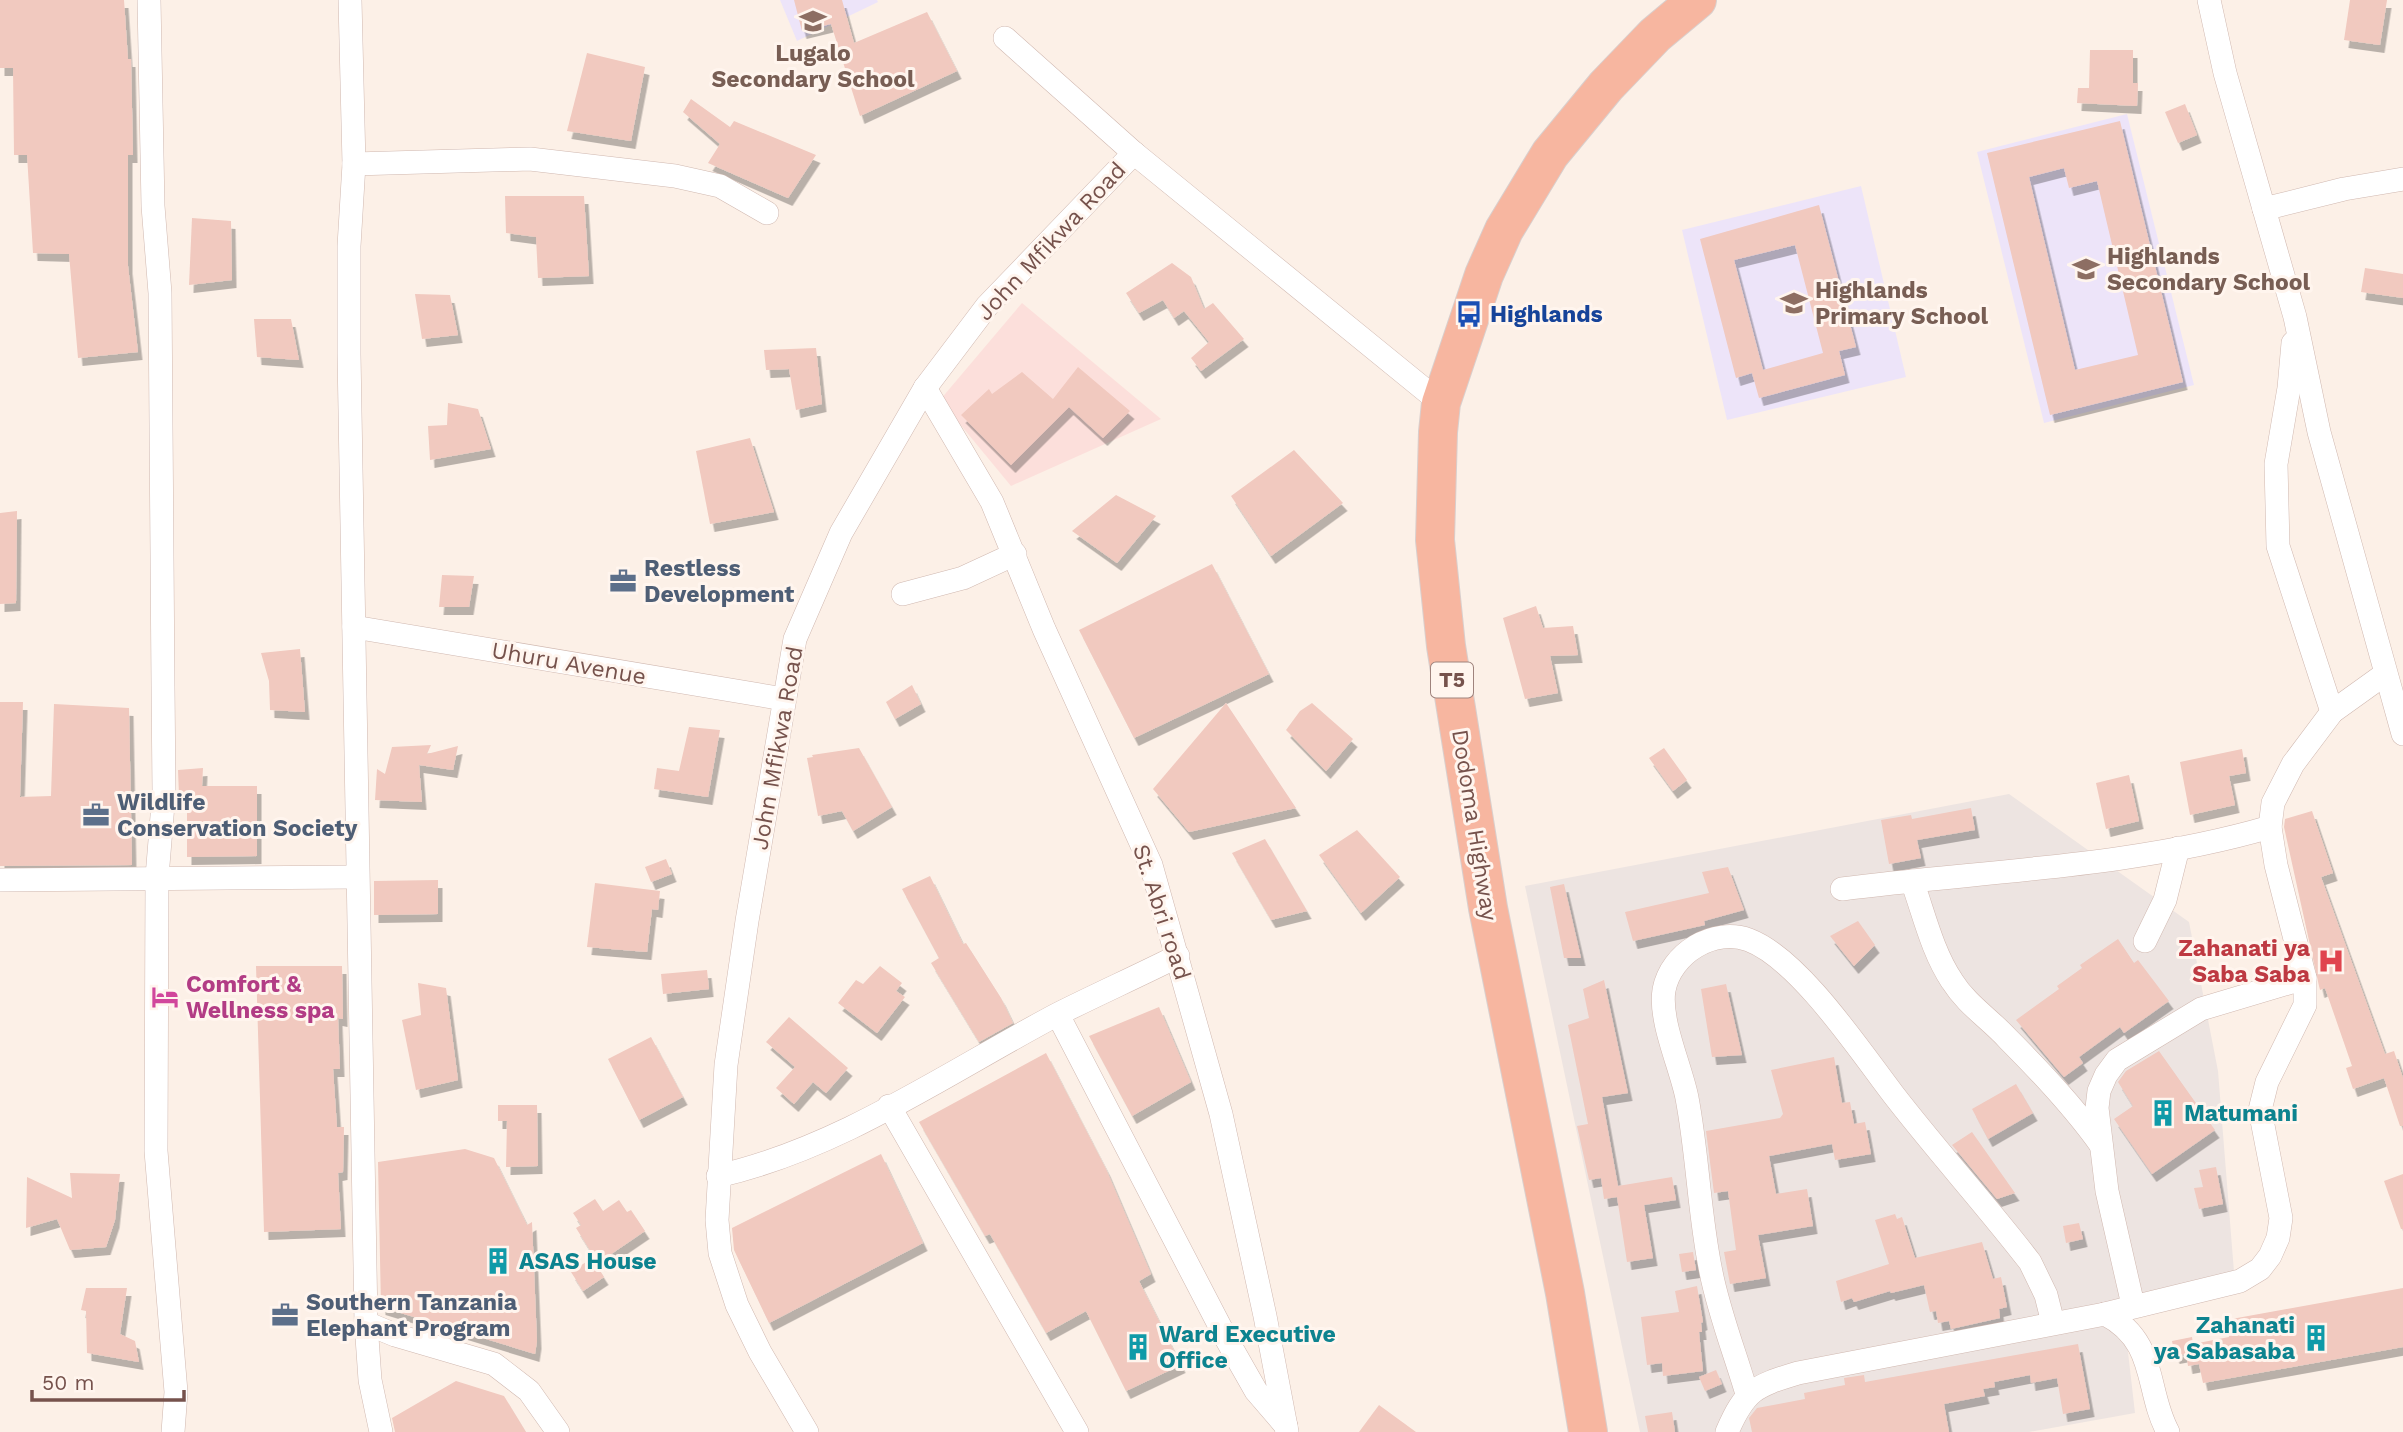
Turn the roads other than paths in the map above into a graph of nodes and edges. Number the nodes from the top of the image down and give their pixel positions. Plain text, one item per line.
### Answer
1 (149, 0) edge
2 (350, 0) edge
3 (1697, 0) edge
4 (2209, 0) edge
5 (1005, 38) dead end
6 (1134, 153) junction
7 (354, 164) junction
8 (2403, 179) edge
9 (2264, 209) junction
10 (767, 213) dead end
11 (2295, 317) junction
12 (925, 388) junction
13 (1441, 403) junction
14 (1015, 554) junction
15 (903, 594) dead end
16 (354, 627) junction
17 (2385, 674) junction
18 (784, 699) junction
19 (2332, 712) junction
20 (2403, 734) edge
21 (2270, 827) junction
22 (2178, 848) junction
23 (157, 877) junction
24 (356, 877) junction
25 (0, 880) edge
26 (1912, 881) junction
27 (1842, 889) dead end
28 (2144, 941) dead end
29 (1178, 956) junction
30 (2305, 978) junction
31 (1058, 1014) junction
32 (889, 1106) junction
33 (2103, 1147) junction
34 (718, 1176) junction
35 (2133, 1305) junction
36 (2105, 1314) junction
37 (2053, 1322) junction
38 (366, 1323) junction
39 (1747, 1394) junction
40 (1286, 1429) edge
41 (2163, 1430) edge
42 (173, 1432) edge
43 (381, 1432) edge
44 (558, 1432) edge
45 (807, 1432) edge
46 (1077, 1432) edge
47 (1588, 1432) edge
48 (1727, 1432) edge

1 - 23 street
2 - 7 street
3 - 13 highway, Dodoma Highway / T5
4 - 9 street
5 - 6 street
6 - 12 street, John Mfikwa Road
6 - 13 street
7 - 10 street
7 - 16 street
8 - 9 street
9 - 11 street
11 - 17 street
11 - 19 street
12 - 14 street, St. Abri road
12 - 18 street, John Mfikwa Road
13 - 47 highway, Dodoma Highway / T5
14 - 15 street
14 - 29 street, St. Abri road
16 - 18 street, Uhuru Avenue
16 - 24 street
17 - 19 street
17 - 20 street
18 - 34 street, John Mfikwa Road
19 - 21 street
21 - 22 street
21 - 30 street
22 - 26 street
22 - 28 street
23 - 24 street
23 - 25 street
23 - 42 street
24 - 38 street
26 - 27 street
26 - 33 street
29 - 31 street
29 - 40 street, St. Abri road
30 - 33 street
30 - 35 street
31 - 32 street
31 - 40 street
32 - 34 street
32 - 46 street
33 - 35 street
34 - 45 street, John Mfikwa Road
35 - 36 street
36 - 37 street
36 - 41 street
37 - 39 street
37 - 39 street
38 - 43 street
38 - 44 street
39 - 48 street

